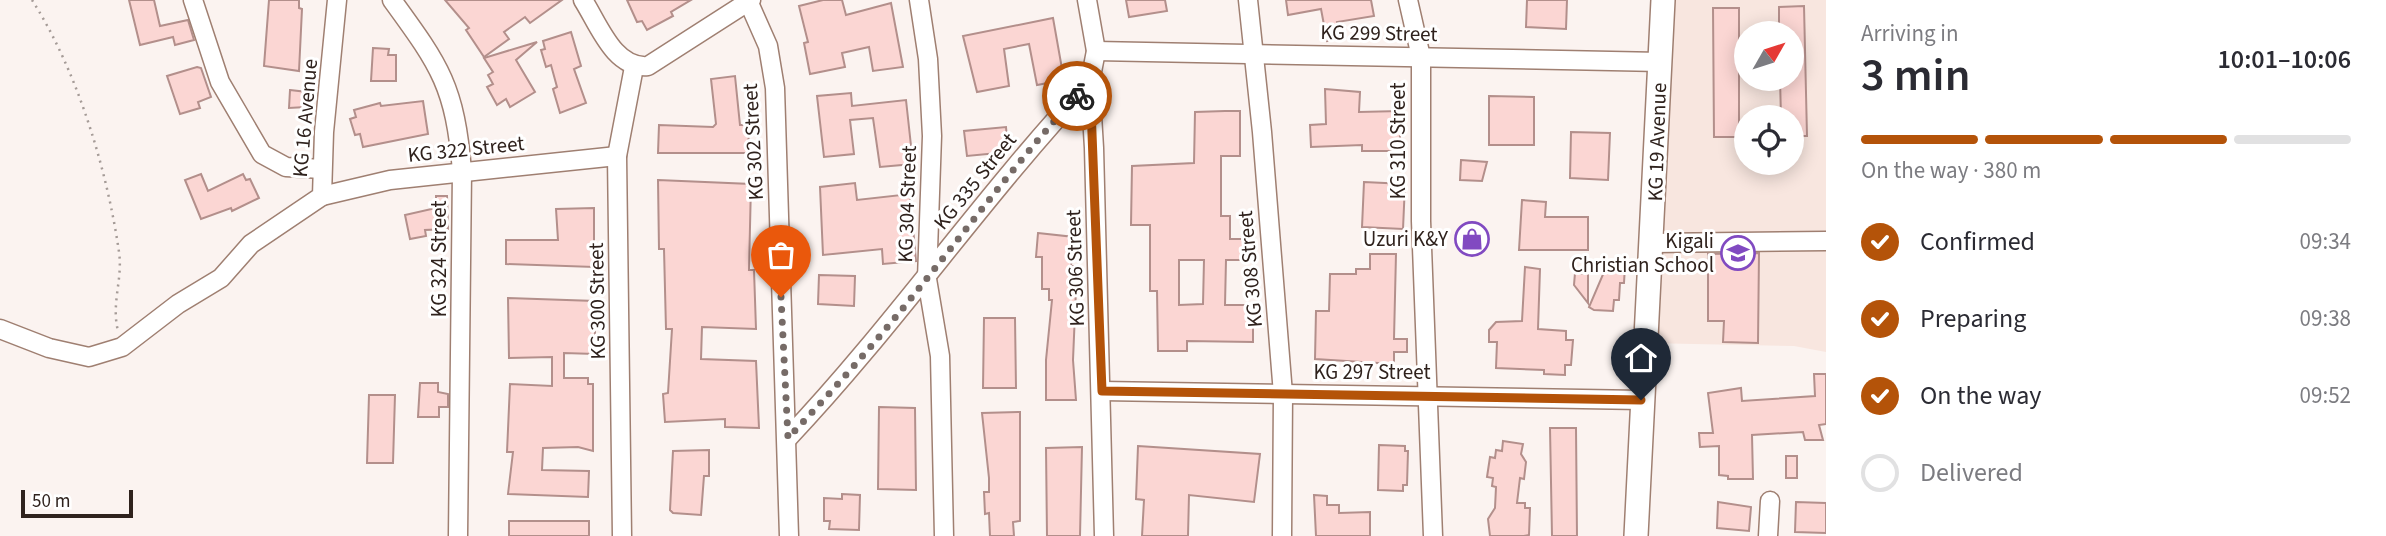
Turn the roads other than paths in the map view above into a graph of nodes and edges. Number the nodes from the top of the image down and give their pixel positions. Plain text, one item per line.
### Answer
1 (193, 0) edge
2 (337, 0) edge
3 (392, 0) edge
4 (583, 0) edge
5 (919, 0) edge
6 (1087, 0) edge
7 (1248, 0) edge
8 (1408, 0) edge
9 (1663, 0) edge
10 (750, 1) edge
11 (1096, 51) junction
12 (1255, 54) junction
13 (1421, 57) junction
14 (1661, 62) junction
15 (634, 67) junction
16 (1090, 82) junction
17 (617, 156) junction
18 (322, 169) junction
19 (462, 170) junction
20 (322, 196) junction
21 (1826, 241) edge
22 (1653, 243) junction
23 (927, 279) junction
24 (0, 329) edge
25 (1102, 391) junction
26 (1283, 394) junction
27 (1427, 395) junction
28 (1641, 400) junction
29 (788, 438) junction
30 (1770, 501) dead end
31 (458, 536) edge
32 (622, 536) edge
33 (789, 536) edge
34 (944, 536) edge
35 (1104, 536) edge
36 (1282, 536) edge
37 (1433, 536) edge
38 (1636, 536) edge
39 (1768, 536) edge

1 - 18 street
2 - 18 street, KG 16 Avenue
3 - 19 street, KG 324 Street
4 - 15 street
5 - 23 street, KG 304 Street
6 - 11 street, KG 306 Street
7 - 12 street, KG 308 Street
8 - 13 street, KG 310 Street
9 - 14 main road, KG 19 Avenue
10 - 15 street
10 - 29 street, KG 302 Street
11 - 12 street, KG 299 Street
11 - 16 street, KG 306 Street
12 - 13 street, KG 299 Street
12 - 26 street, KG 308 Street
13 - 14 street, KG 299 Street
13 - 27 street, KG 310 Street
14 - 22 main road, KG 19 Avenue
15 - 17 street, KG 300 Street
16 - 23 street, KG 335 Street
16 - 25 street, KG 306 Street
17 - 19 street, KG 322 Street
17 - 32 street, KG 300 Street
18 - 20 street, KG 16 Avenue
19 - 20 street, KG 322 Street
19 - 31 street, KG 324 Street
20 - 24 street, KG 16 Avenue
21 - 22 street
22 - 28 main road, KG 19 Avenue
23 - 29 street, KG 335 Street
23 - 34 street, KG 304 Street
25 - 26 street, KG 297 Street
25 - 35 street, KG 306 Street
26 - 27 street, KG 297 Street
26 - 36 street, KG 308 Street
27 - 28 street, KG 297 Street
27 - 37 street, KG 310 Street
28 - 38 main road, KG 19 Avenue
29 - 33 street, KG 302 Street
30 - 39 street

